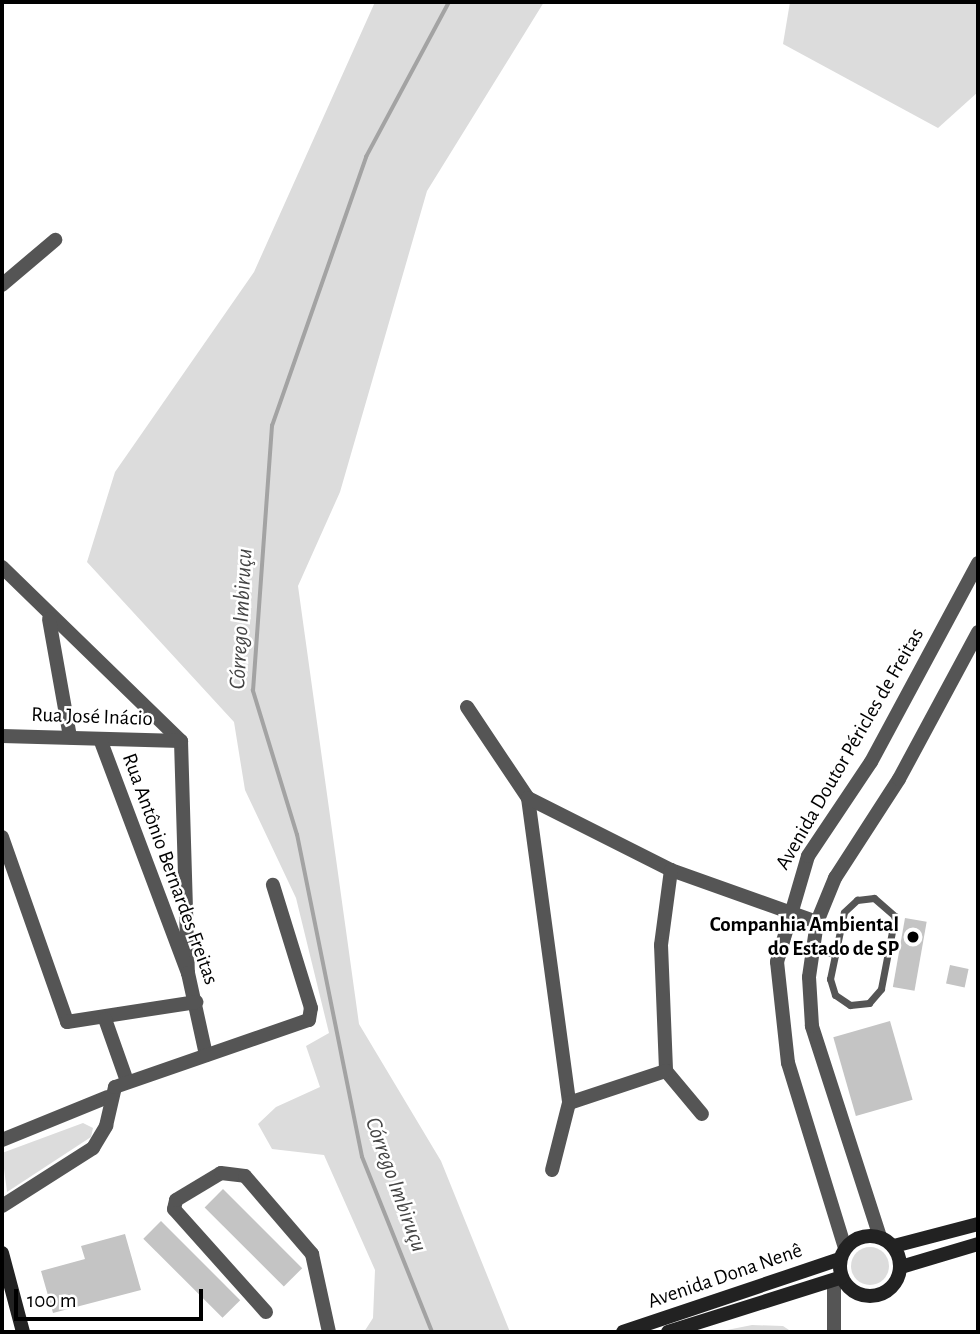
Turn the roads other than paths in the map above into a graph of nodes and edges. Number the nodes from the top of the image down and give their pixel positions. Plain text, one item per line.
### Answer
1 (55, 240) dead end
2 (2, 285) edge
3 (978, 563) edge
4 (2, 568) edge
5 (49, 619) junction
6 (978, 632) edge
7 (467, 707) dead end
8 (2, 736) edge
9 (70, 737) junction
10 (100, 739) junction
11 (181, 741) junction
12 (528, 798) junction
13 (2, 836) edge
14 (671, 870) junction
15 (273, 885) dead end
16 (787, 915) junction
17 (817, 922) junction
18 (813, 949) junction
19 (835, 954) junction
20 (188, 973) junction
21 (196, 1002) junction
22 (105, 1019) junction
23 (206, 1055) junction
24 (666, 1071) junction
25 (127, 1080) junction
26 (108, 1097) junction
27 (569, 1102) junction
28 (702, 1114) dead end
29 (2, 1140) edge
30 (552, 1170) dead end
31 (2, 1206) edge
32 (978, 1224) edge
33 (880, 1237) junction
34 (978, 1244) edge
35 (894, 1246) junction
36 (2, 1253) edge
37 (843, 1254) junction
38 (901, 1266) junction
39 (838, 1279) junction
40 (266, 1312) dead end
41 (23, 1332) edge
42 (329, 1332) edge
43 (623, 1332) edge
44 (668, 1332) edge
45 (834, 1332) edge

1 - 2 street
3 - 16 street, Avenida Doutor Péricles de Freitas
4 - 5 street
5 - 9 street
5 - 11 street
6 - 17 street
7 - 12 street
8 - 9 street, Rua José Inácio
9 - 10 street, Rua José Inácio
10 - 11 street, Rua José Inácio
10 - 20 street, Rua Antônio Bernardes Freitas
11 - 20 street
12 - 14 street
12 - 27 street
13 - 22 street
14 - 16 street
14 - 24 street
15 - 23 street
16 - 17 street
16 - 37 street, Avenida Doutor Péricles de Freitas
17 - 18 street
18 - 19 lane
18 - 33 street
19 - 19 lane
20 - 21 street, Rua Antônio Bernardes Freitas
21 - 22 street
21 - 23 street, Rua Antônio Bernardes Freitas
22 - 25 street
23 - 25 street
24 - 27 street
24 - 28 street
25 - 26 street
26 - 29 street
26 - 31 street
27 - 30 street
32 - 35 street
33 - 35 street
33 - 37 street
34 - 38 street
35 - 38 street
36 - 41 street
37 - 39 street
37 - 43 street, Avenida Dona Nenê
38 - 39 street
39 - 44 street, Avenida Dona Nenê
39 - 45 street
40 - 42 street

